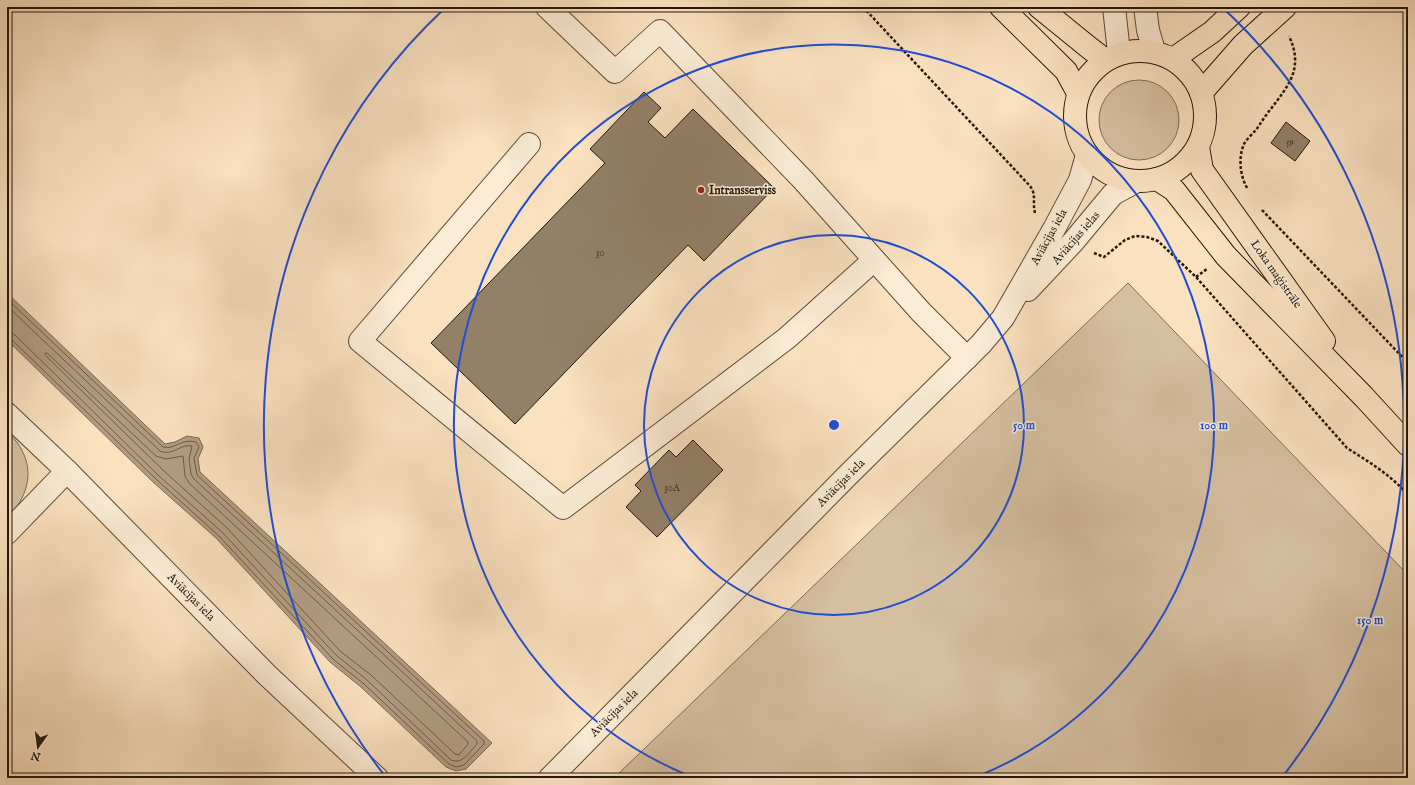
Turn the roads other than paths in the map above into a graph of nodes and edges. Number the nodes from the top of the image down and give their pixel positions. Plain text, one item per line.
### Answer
1 (547, 7) edge
2 (1001, 7) edge
3 (1039, 7) edge
4 (1114, 7) edge
5 (1146, 7) edge
6 (1239, 7) edge
7 (1285, 7) edge
8 (1164, 55) junction
9 (1112, 56) junction
10 (1078, 93) junction
11 (1201, 93) junction
12 (529, 144) dead end
13 (1198, 147) junction
14 (1087, 155) junction
15 (1147, 180) junction
16 (874, 260) junction
17 (1003, 318) junction
18 (967, 358) junction
19 (1364, 397) junction
20 (7, 414) edge
21 (1408, 445) edge
22 (67, 471) junction
23 (7, 533) edge
24 (377, 778) edge
25 (550, 778) edge

1 - 16 street
2 - 10 main road
3 - 9 main road
4 - 9 street
5 - 8 street
6 - 8 main road
7 - 11 main road
8 - 9 main road
8 - 11 main road
9 - 10 main road
10 - 14 main road
11 - 13 main road
12 - 16 street
13 - 15 main road
13 - 19 main road, Loka maģistrāle
14 - 15 main road
14 - 17 street, Aviācijas iela
15 - 17 street, Aviācijas ielas
15 - 19 main road, Loka maģistrāle
16 - 18 street
17 - 18 street, Aviācijas iela
18 - 25 street, Aviācijas iela
19 - 21 main road, Loka maģistrāle
20 - 22 street, Aviācijas iela
22 - 23 street
22 - 24 street, Aviācijas iela

